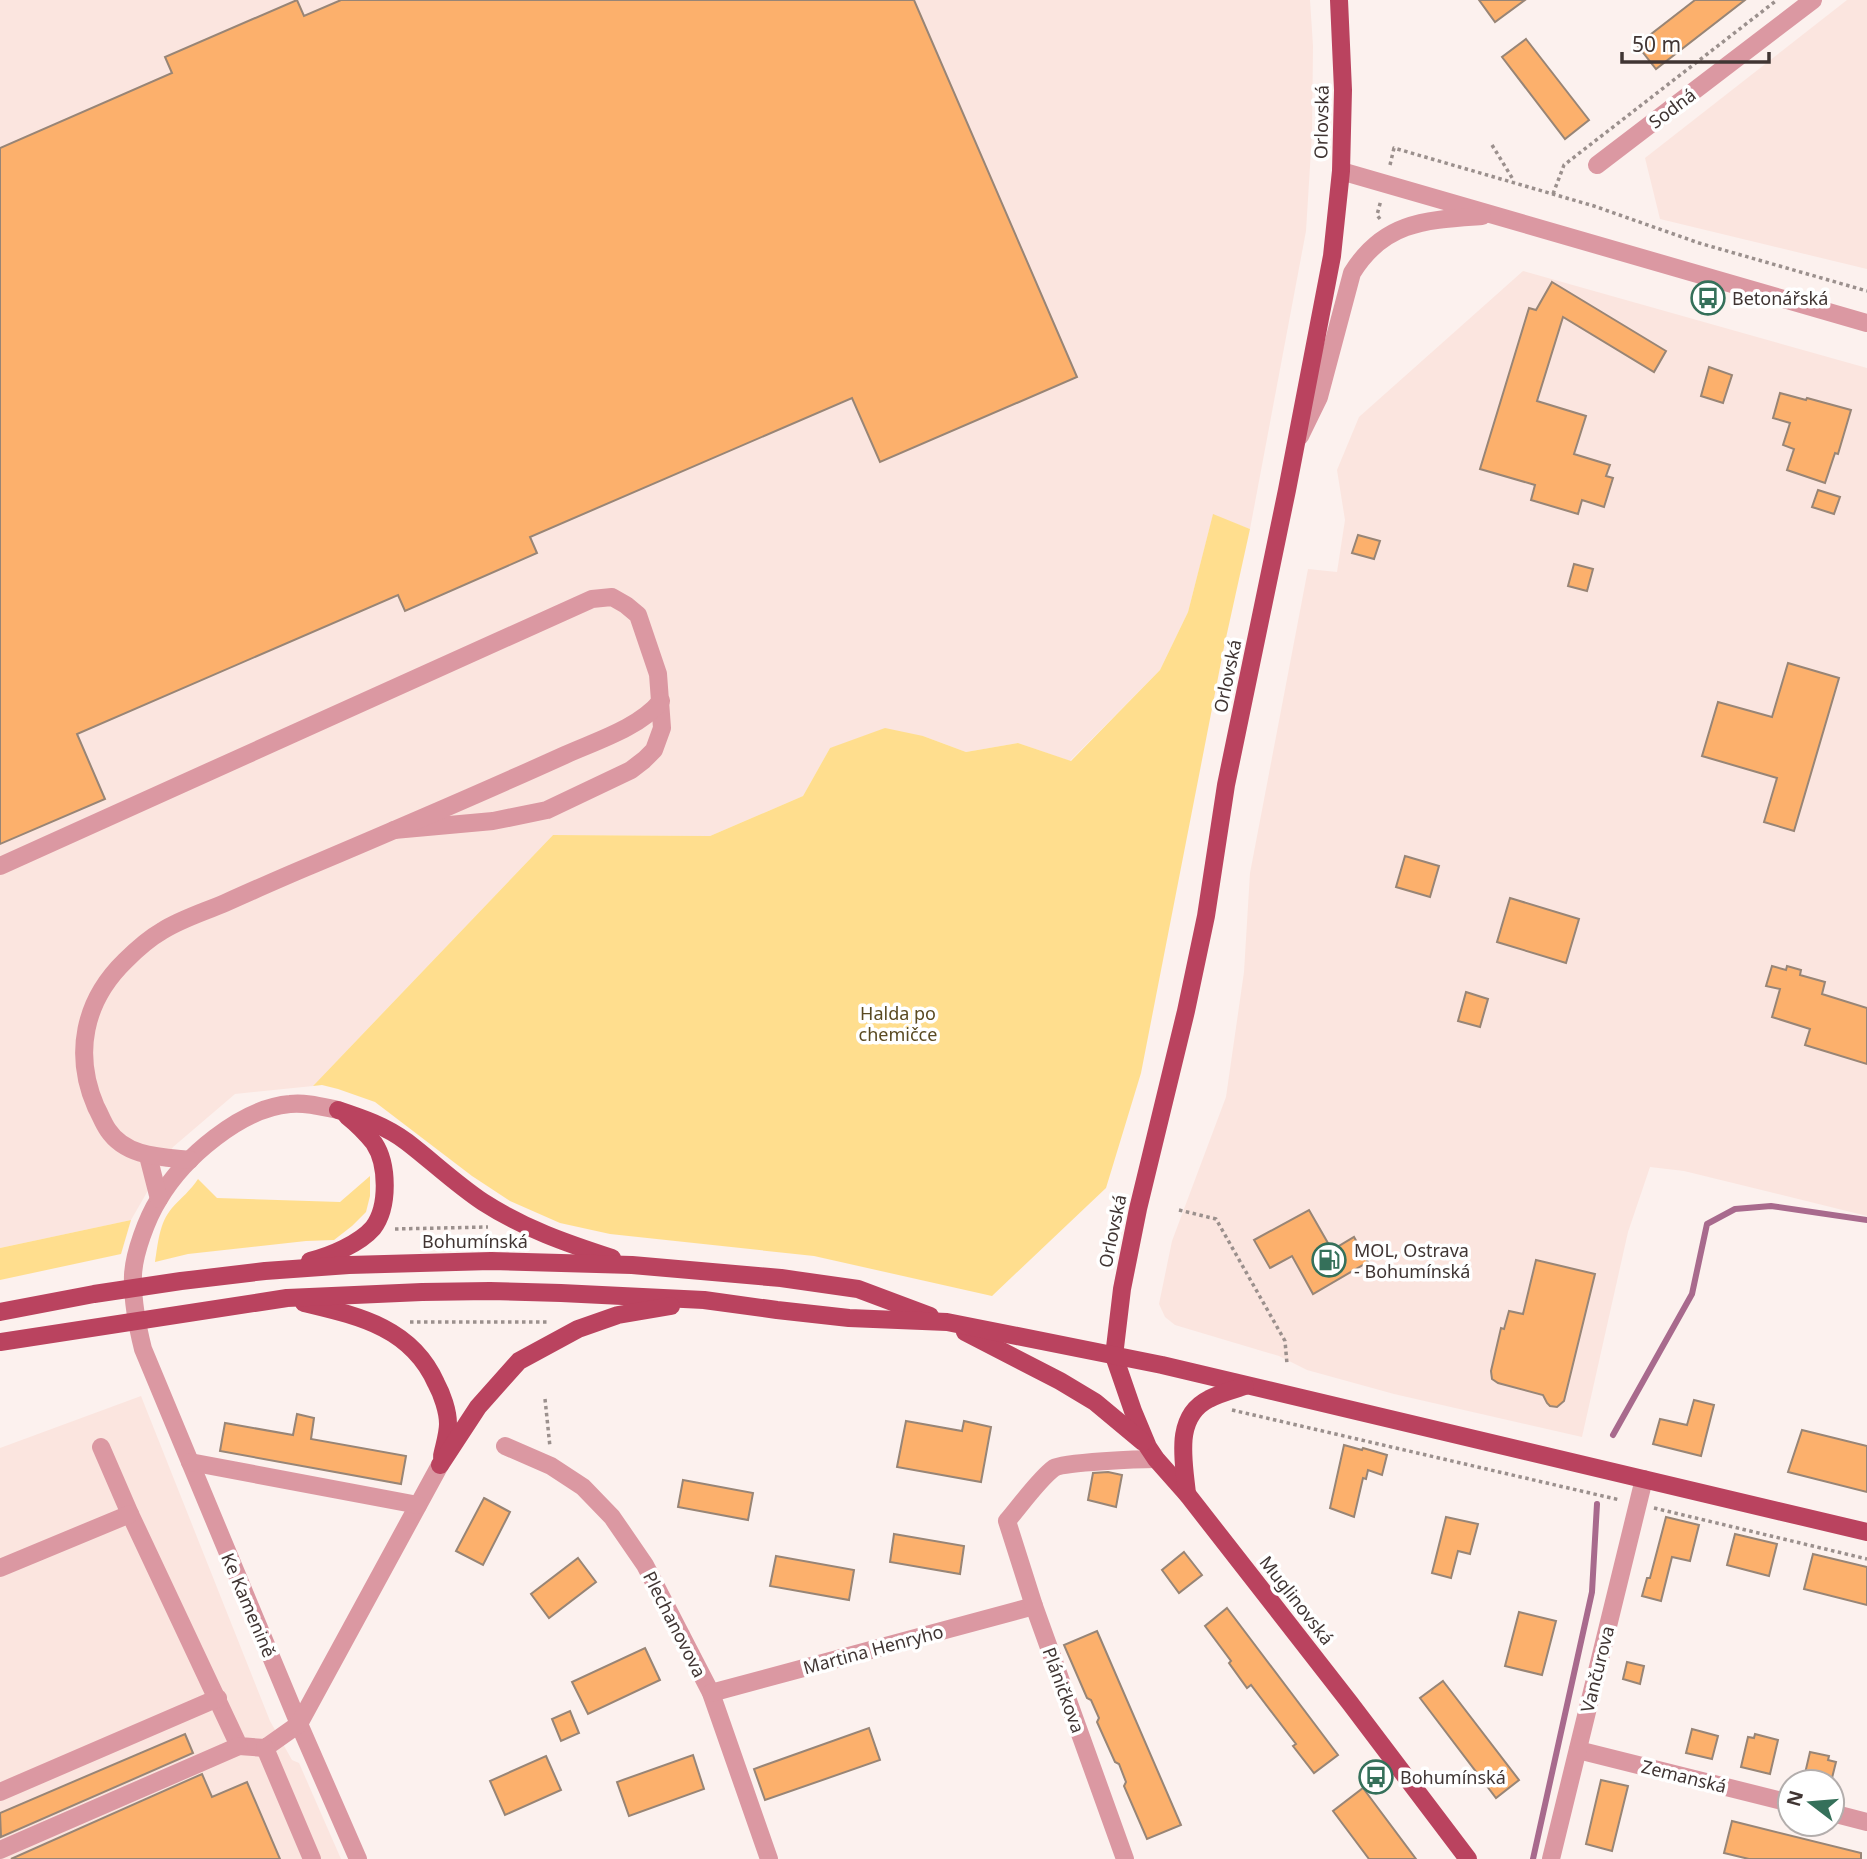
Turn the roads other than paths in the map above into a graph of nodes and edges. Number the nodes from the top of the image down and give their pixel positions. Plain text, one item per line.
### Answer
1 (1813, 0) edge
2 (1340, 1) edge
3 (1597, 165) dead end
4 (1341, 171) junction
5 (1494, 215) junction
6 (1867, 323) edge
7 (1296, 446) junction
8 (661, 701) junction
9 (394, 830) junction
10 (0, 866) edge
11 (338, 1110) junction
12 (148, 1156) junction
13 (190, 1160) junction
14 (159, 1199) junction
15 (632, 1265) junction
16 (265, 1271) junction
17 (287, 1298) junction
18 (704, 1300) junction
19 (0, 1312) edge
20 (947, 1322) junction
21 (0, 1342) edge
22 (1114, 1356) junction
23 (1245, 1385) junction
24 (505, 1446) dead end
25 (101, 1447) dead end
26 (1152, 1453) junction
27 (190, 1462) junction
28 (440, 1465) junction
29 (1644, 1479) junction
30 (1187, 1494) junction
31 (418, 1505) junction
32 (130, 1514) junction
33 (1867, 1532) edge
34 (0, 1568) edge
35 (1034, 1605) junction
36 (711, 1693) junction
37 (218, 1698) junction
38 (299, 1724) junction
39 (239, 1746) junction
40 (265, 1748) junction
41 (1578, 1750) junction
42 (0, 1792) edge
43 (1776, 1800) edge
44 (1846, 1817) edge
45 (1867, 1822) edge
46 (0, 1850) edge
47 (312, 1859) edge
48 (358, 1859) edge
49 (769, 1859) edge
50 (1125, 1859) edge
51 (1468, 1859) edge
52 (1551, 1859) edge

1 - 3 street, Sodná
2 - 4 main road, Orlovská
4 - 5 street
4 - 7 main road, Orlovská
5 - 6 street
5 - 7 street
7 - 22 main road, Orlovská
8 - 9 street
8 - 9 street
8 - 10 street
9 - 12 street
11 - 13 street, Ke Kamenině
11 - 15 main road
11 - 16 main road
12 - 13 street
12 - 14 street
13 - 14 street, Ke Kamenině
14 - 27 street, Ke Kamenině
15 - 16 main road, Bohumínská
15 - 20 main road, Bohumínská
16 - 19 main road, Bohumínská
17 - 18 main road, Bohumínská
17 - 21 main road, Bohumínská
17 - 28 main road
18 - 20 main road, Bohumínská
18 - 28 main road
20 - 22 main road, Bohumínská
20 - 26 main road
22 - 23 main road, Bohumínská
22 - 26 main road, Muglinovská
23 - 29 main road, Bohumínská
23 - 30 main road
24 - 36 street, Plechanovova
25 - 32 street
26 - 30 main road, Muglinovská
26 - 35 street, Pláničkova
27 - 31 street
27 - 38 street, Ke Kamenině
28 - 31 street
29 - 33 main road, Bohumínská
29 - 41 street, Vančurova
30 - 51 main road, Muglinovská
31 - 38 street
32 - 34 street
32 - 37 street
35 - 36 street, Martina Henryho
35 - 50 street, Pláničkova
36 - 49 street, Plechanovova
37 - 39 street
37 - 42 street
38 - 40 street
38 - 48 street, Ke Kamenině
39 - 40 street
39 - 46 street
40 - 47 street
41 - 43 street, Zemanská
41 - 52 street, Vančurova
44 - 45 street

